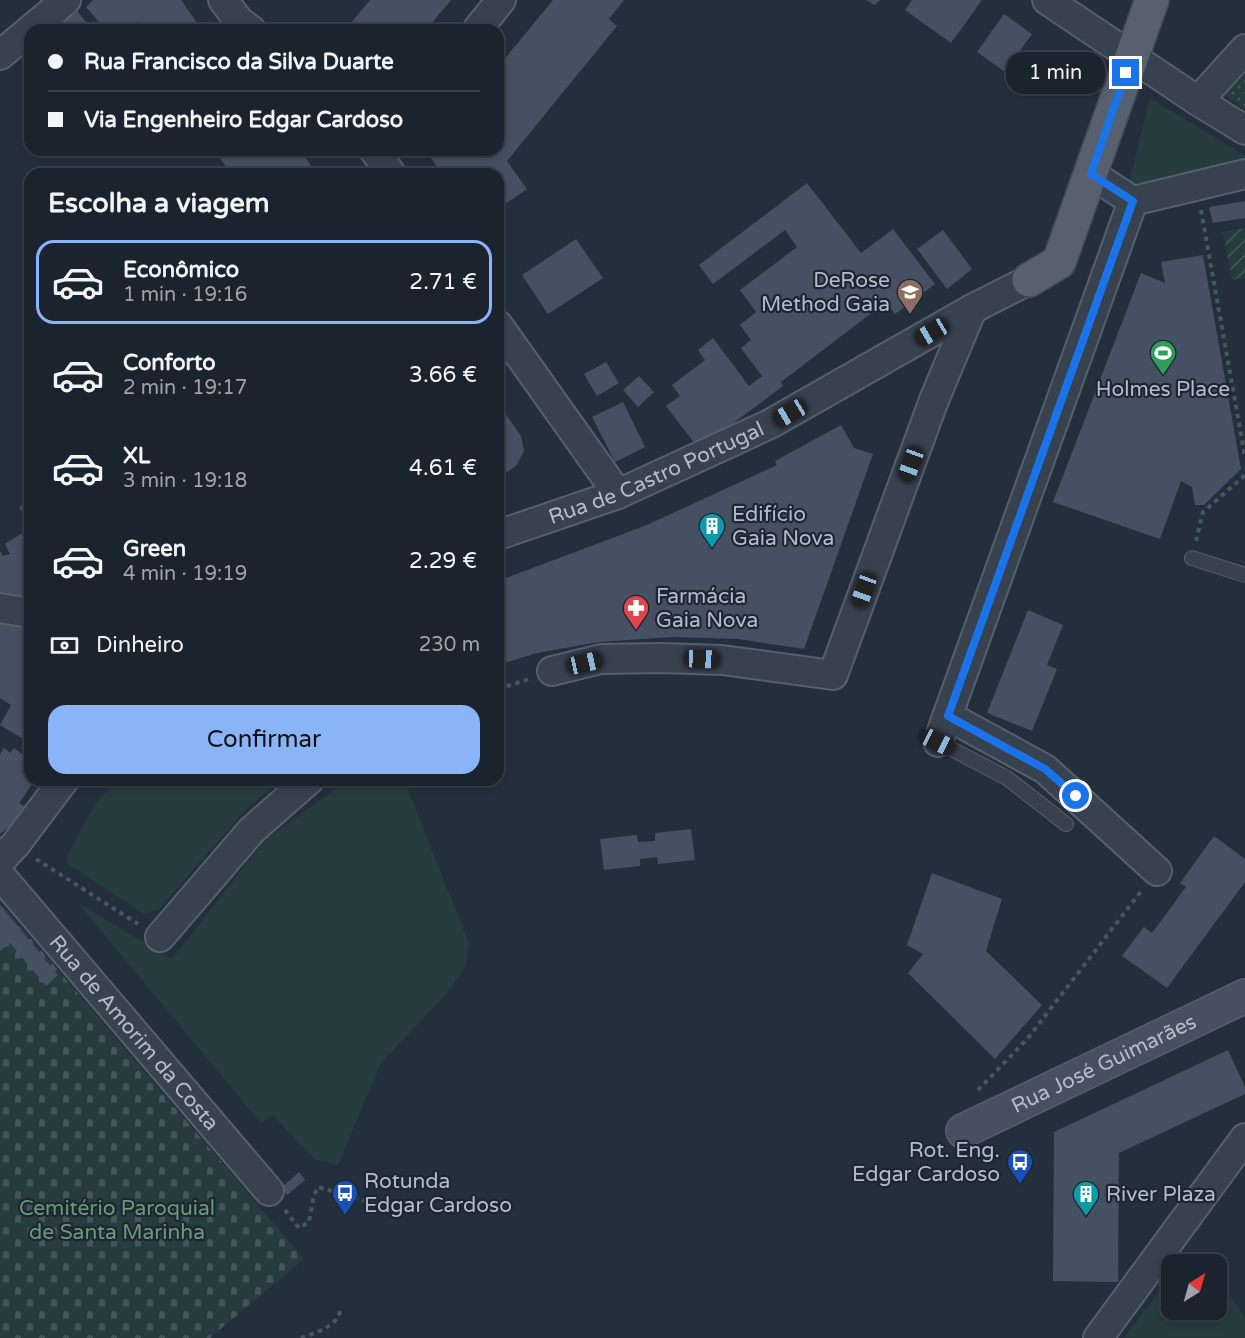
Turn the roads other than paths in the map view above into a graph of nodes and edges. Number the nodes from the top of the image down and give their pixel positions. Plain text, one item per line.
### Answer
1 (66, 0) edge
2 (223, 0) edge
3 (501, 0) edge
4 (1047, 0) edge
5 (1152, 0) edge
6 (37, 24) edge
7 (243, 24) edge
8 (482, 24) edge
9 (24, 35) edge
10 (1245, 50) edge
11 (0, 55) edge
12 (1132, 56) junction
13 (1198, 101) junction
14 (1245, 130) edge
15 (1091, 174) junction
16 (1245, 174) edge
17 (1133, 201) junction
18 (1029, 280) joint
19 (972, 309) junction
20 (504, 333) edge
21 (618, 494) junction
22 (504, 533) edge
23 (1192, 558) road end
24 (1245, 575) edge
25 (0, 608) edge
26 (24, 612) edge
27 (552, 671) dead end
28 (943, 729) junction
29 (59, 786) edge
30 (302, 786) edge
31 (1066, 824) dead end
32 (7, 853) edge
33 (1157, 871) road end
34 (0, 874) edge
35 (160, 937) dead end
36 (1245, 996) edge
37 (963, 1131) dead end
38 (1245, 1138) edge
39 (269, 1191) dead end
40 (1098, 1338) edge

1 - 6 street
2 - 7 street
3 - 8 street
4 - 12 street
5 - 12 main road
9 - 11 street
10 - 13 street
12 - 13 street
12 - 15 main road
13 - 14 street
15 - 17 street
15 - 18 main road
16 - 17 street
17 - 28 street
18 - 19 street, Rua de Castro Portugal
19 - 21 street, Rua de Castro Portugal
19 - 27 street
20 - 21 street
21 - 22 street, Rua de Castro Portugal
23 - 24 lane
25 - 26 street
28 - 31 lane
28 - 33 street
29 - 32 street
30 - 35 street
34 - 39 street, Rua de Amorim da Costa
36 - 37 street, Rua José Guimarães
38 - 40 street

